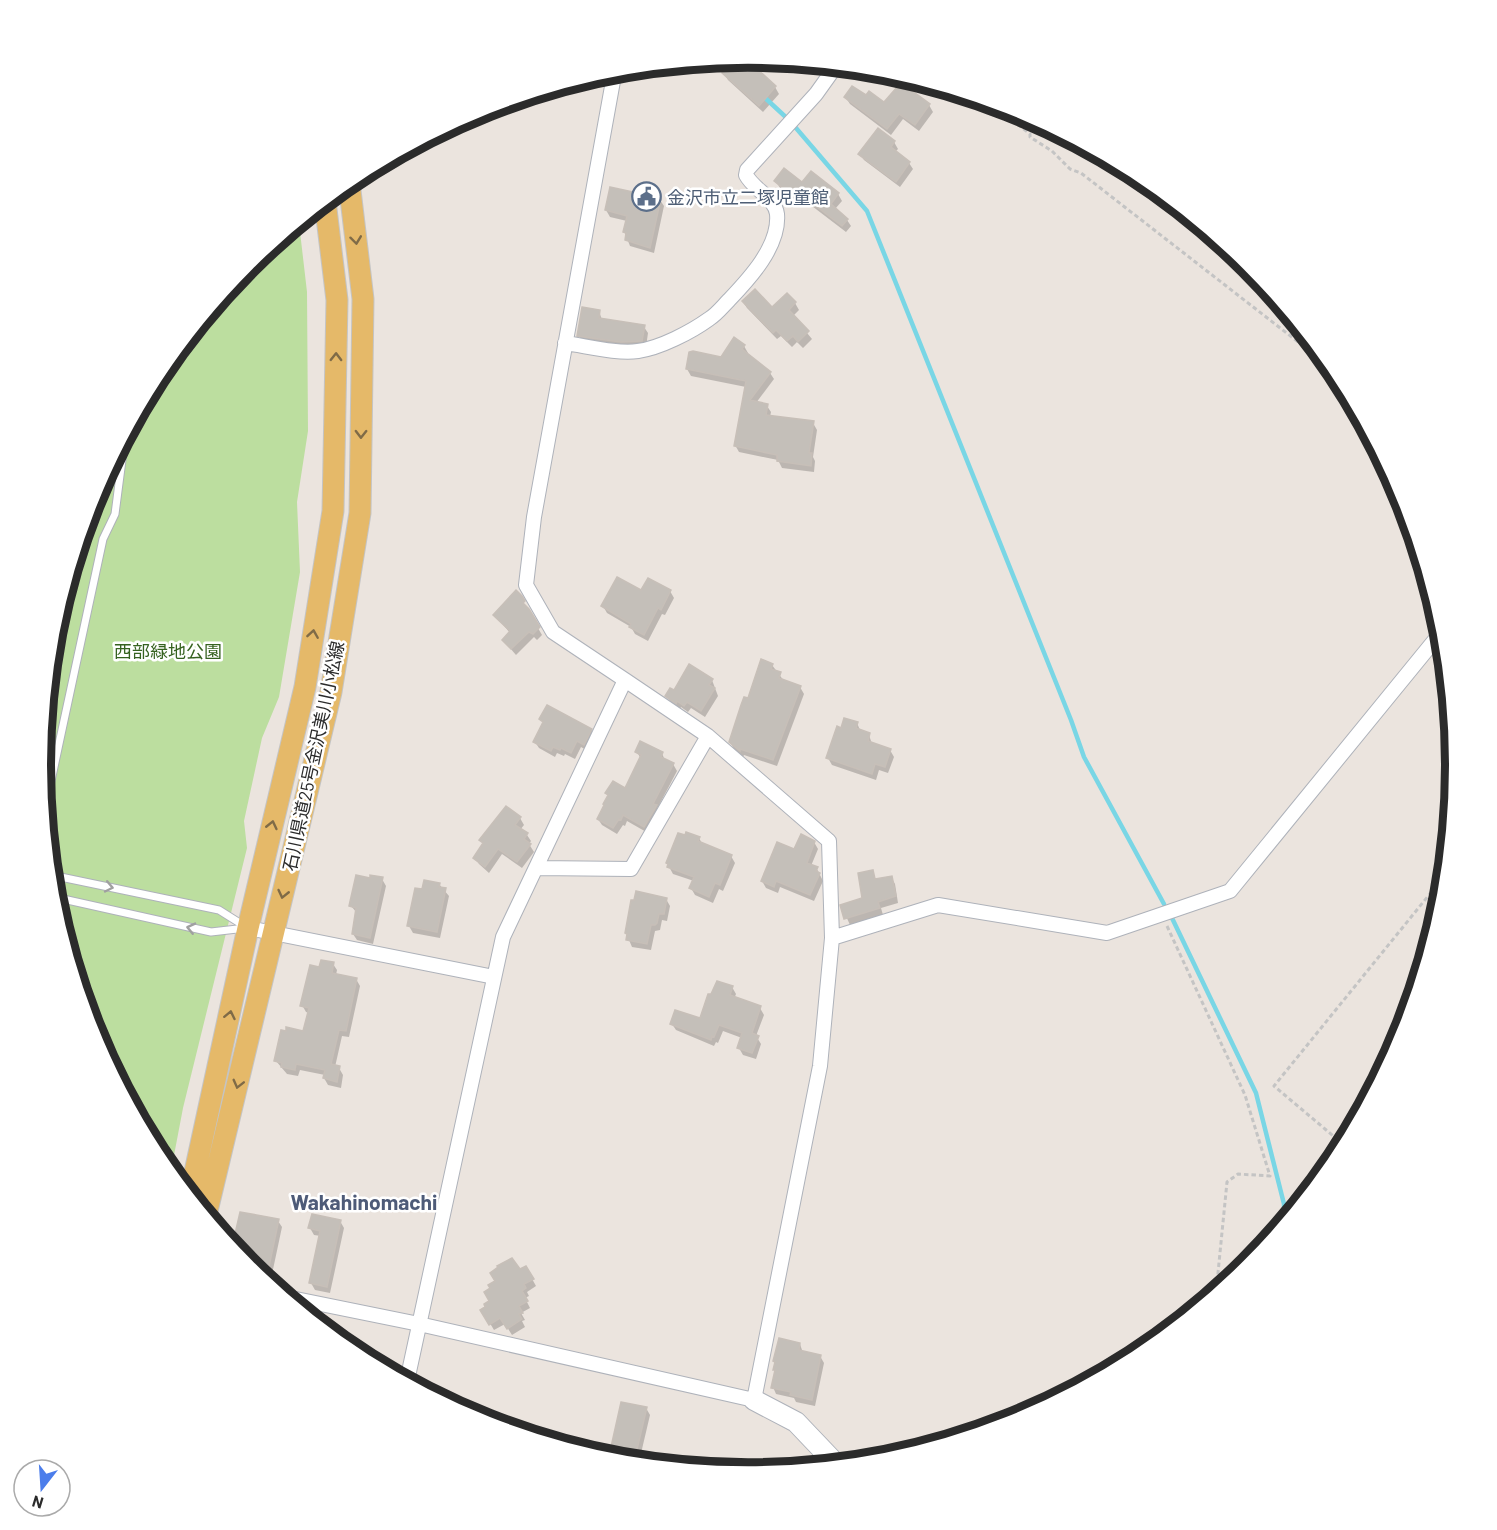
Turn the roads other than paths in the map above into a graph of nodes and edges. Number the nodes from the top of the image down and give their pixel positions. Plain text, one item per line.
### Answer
1 (832, 72) edge
2 (613, 81) edge
3 (350, 193) edge
4 (326, 210) edge
5 (565, 343) junction
6 (122, 459) edge
7 (1435, 640) edge
8 (625, 680) junction
9 (708, 736) junction
10 (51, 780) edge
11 (536, 868) junction
12 (60, 877) edge
13 (64, 899) edge
14 (248, 928) junction
15 (274, 934) junction
16 (832, 938) junction
17 (494, 977) junction
18 (192, 1186) edge
19 (208, 1206) edge
20 (303, 1300) edge
21 (418, 1324) junction
22 (408, 1374) edge
23 (754, 1400) junction
24 (830, 1458) edge

1 - 5 street
2 - 5 street
3 -> 15 main road, 石川県道25号金沢美川小松線
14 -> 4 main road, 石川県道25号金沢美川小松線
5 - 8 street
6 - 10 lane
7 - 16 street
8 - 9 street
8 - 11 street
9 - 11 street
9 - 16 street
11 - 17 street
12 -> 14 lane
14 -> 13 lane
14 - 15 street
18 -> 14 main road, 石川県道25号金沢美川小松線
15 - 17 street
15 -> 19 main road, 石川県道25号金沢美川小松線
16 - 23 street
17 - 21 street
20 - 21 street
21 - 22 street
21 - 23 street
23 - 24 street

